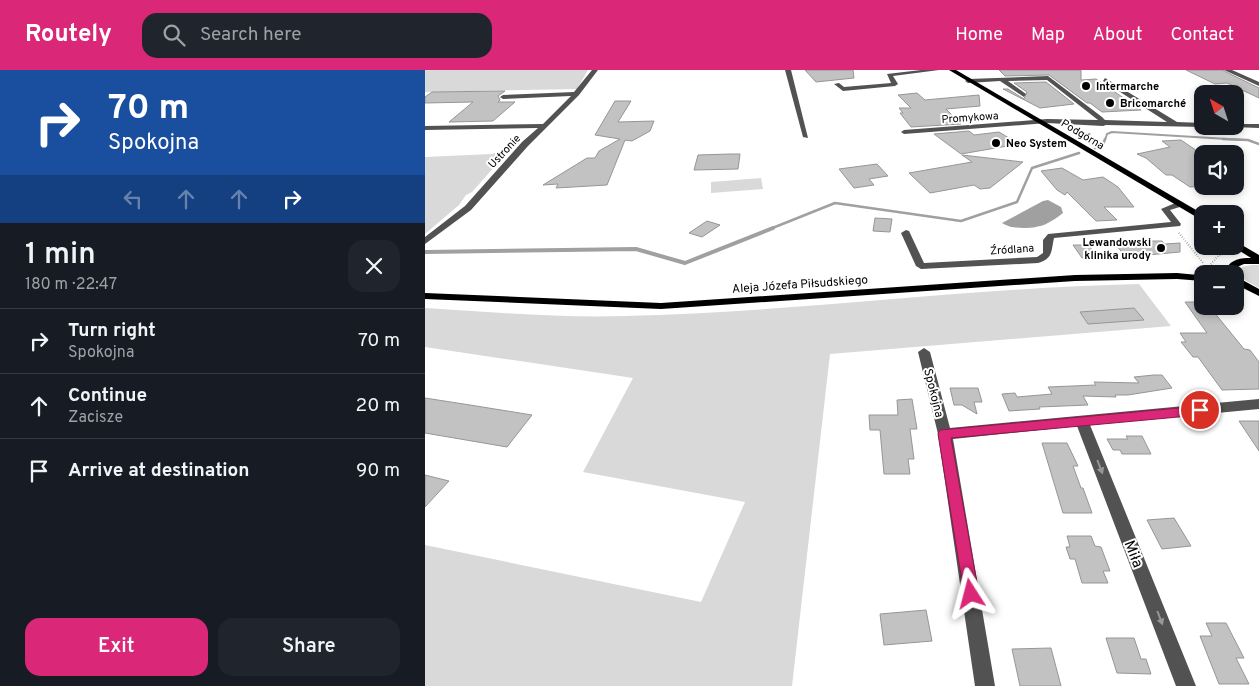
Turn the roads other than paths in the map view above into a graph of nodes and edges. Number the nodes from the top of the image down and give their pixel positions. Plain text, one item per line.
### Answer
1 (595, 70) edge
2 (787, 70) edge
3 (937, 70) edge
4 (952, 70) edge
5 (1227, 70) edge
6 (1105, 80) dead end
7 (968, 81) junction
8 (1012, 83) junction
9 (837, 84) dead end
10 (1259, 84) edge
11 (577, 94) junction
12 (1024, 95) dead end
13 (503, 97) dead end
14 (1037, 122) junction
15 (1103, 124) junction
16 (1176, 125) junction
17 (1194, 125) edge
18 (545, 126) junction
19 (1244, 126) edge
20 (1259, 126) edge
21 (425, 128) edge
22 (904, 132) dead end
23 (806, 137) dead end
24 (1180, 204) junction
25 (1194, 213) edge
26 (906, 233) dead end
27 (425, 241) edge
28 (1244, 253) edge
29 (1259, 260) edge
30 (1244, 269) edge
31 (1194, 272) edge
32 (1177, 276) junction
33 (1194, 277) edge
34 (1244, 282) edge
35 (1257, 293) edge
36 (425, 296) edge
37 (924, 352) dead end
38 (1259, 404) edge
39 (1083, 422) junction
40 (945, 434) junction
41 (985, 686) edge
42 (1186, 686) edge

1 - 11 street, Ustronie
2 - 23 street
3 - 9 street
4 - 7 main road, Podgórna
5 - 10 street
6 - 16 street
7 - 8 street
7 - 14 main road, Podgórna
8 - 12 street
8 - 15 street
11 - 13 street
11 - 18 street, Ustronie
14 - 15 street, Promykowa
14 - 22 street, Promykowa
14 - 24 main road, Podgórna
15 - 16 street, Promykowa
16 - 17 street, Promykowa
18 - 21 street
18 - 27 street, Ustronie
19 - 20 street
24 - 25 main road, Podgórna
24 - 26 street, Źródlana
28 - 29 main road
29 - 30 main road, Aleja Józefa Piłsudskiego
31 - 32 main road, Aleja Józefa Piłsudskiego
32 - 33 main road, Aleja Józefa Piłsudskiego
32 - 36 main road, Aleja Józefa Piłsudskiego
34 - 35 main road
37 - 40 street, Spokojna
38 - 39 street, Spokojna
39 - 40 street, Spokojna
39 -> 42 street, Miła
40 - 41 street, Spokojna

